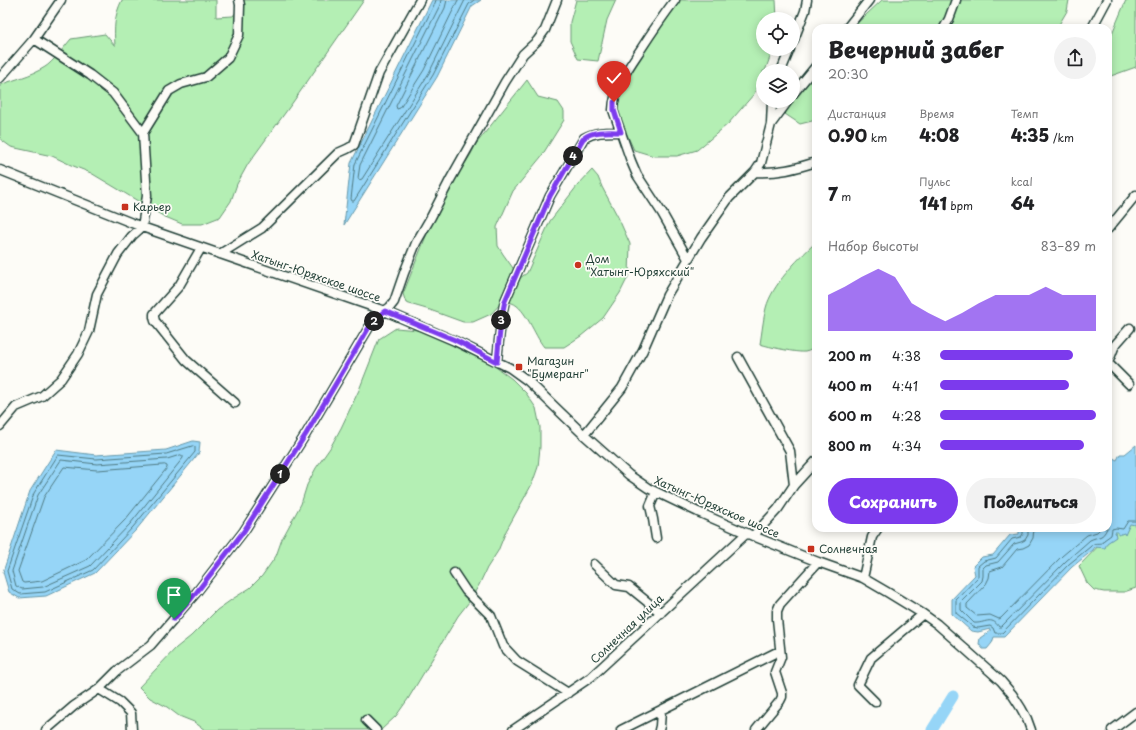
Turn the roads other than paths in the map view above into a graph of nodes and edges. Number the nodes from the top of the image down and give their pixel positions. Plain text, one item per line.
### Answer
1 (61, 0) edge
2 (239, 0) edge
3 (420, 0) edge
4 (557, 0) edge
5 (675, 0) edge
6 (807, 0) edge
7 (869, 0) edge
8 (956, 0) edge
9 (1107, 0) edge
10 (800, 24) edge
11 (850, 24) edge
12 (946, 24) edge
13 (1094, 24) edge
14 (34, 39) junction
15 (812, 71) edge
16 (0, 78) edge
17 (800, 85) edge
18 (772, 108) edge
19 (783, 108) edge
20 (771, 124) junction
21 (621, 132) junction
22 (143, 133) junction
23 (812, 163) edge
24 (0, 170) edge
25 (755, 172) junction
26 (1136, 195) edge
27 (1112, 224) edge
28 (142, 226) junction
29 (201, 248) junction
30 (220, 254) junction
31 (688, 259) junction
32 (385, 311) junction
33 (1130, 328) dead end
34 (1112, 353) edge
35 (738, 357) dead end
36 (497, 362) junction
37 (1112, 367) edge
38 (1129, 384) dead end
39 (235, 403) dead end
40 (0, 426) edge
41 (584, 436) junction
42 (812, 465) edge
43 (794, 485) junction
44 (656, 492) junction
45 (875, 532) edge
46 (879, 532) edge
47 (750, 535) junction
48 (872, 537) junction
49 (656, 538) dead end
50 (818, 562) junction
51 (594, 564) dead end
52 (454, 573) dead end
53 (863, 578) junction
54 (661, 614) junction
55 (923, 614) junction
56 (780, 651) junction
57 (99, 689) junction
58 (568, 693) junction
59 (875, 702) dead end
60 (661, 711) junction
61 (1136, 712) edge
62 (366, 720) dead end
63 (46, 730) edge
64 (132, 730) edge
65 (376, 730) edge
66 (513, 730) edge
67 (621, 730) edge
68 (659, 730) edge
69 (756, 730) edge
70 (1031, 730) edge
71 (1112, 730) edge

1 - 14 street
2 - 22 street
3 - 30 street
4 - 32 street
5 - 21 street
6 - 10 street
7 - 11 street
8 - 12 street
9 - 13 street
14 - 16 street
14 - 22 street
15 - 17 street
18 - 20 street
19 - 20 street
20 - 25 street
21 - 31 street
21 - 36 street
22 - 28 street
23 - 25 street
24 - 28 street, Хатынг-Юряхское шоссе
25 - 31 street
26 - 27 street
28 - 29 street, Хатынг-Юряхское шоссе
28 - 40 street
29 - 30 street, Хатынг-Юряхское шоссе
29 - 39 street
30 - 32 street, Хатынг-Юряхское шоссе
31 - 41 street
32 - 36 street, Хатынг-Юряхское шоссе
32 - 57 street
33 - 34 street
35 - 43 street
36 - 41 street, Хатынг-Юряхское шоссе
37 - 38 street
41 - 44 street, Хатынг-Юряхское шоссе
42 - 43 street, Солнечная улица
43 - 47 street, Солнечная улица
44 - 47 street, Хатынг-Юряхское шоссе
44 - 49 street
45 - 48 street
46 - 48 street
47 - 50 street, Хатынг-Юряхское шоссе
47 - 54 street, Солнечная улица
48 - 53 street
50 - 53 street, Хатынг-Юряхское шоссе
50 - 56 street
51 - 54 street
52 - 58 street
53 - 55 street, Хатынг-Юряхское шоссе
54 - 58 street, Солнечная улица
55 - 59 street
55 - 70 street, Хатынг-Юряхское шоссе
56 - 60 street
56 - 69 street
57 - 63 street
57 - 64 street
58 - 66 street, Солнечная улица
60 - 67 street
60 - 68 street
61 - 71 street
62 - 65 street

